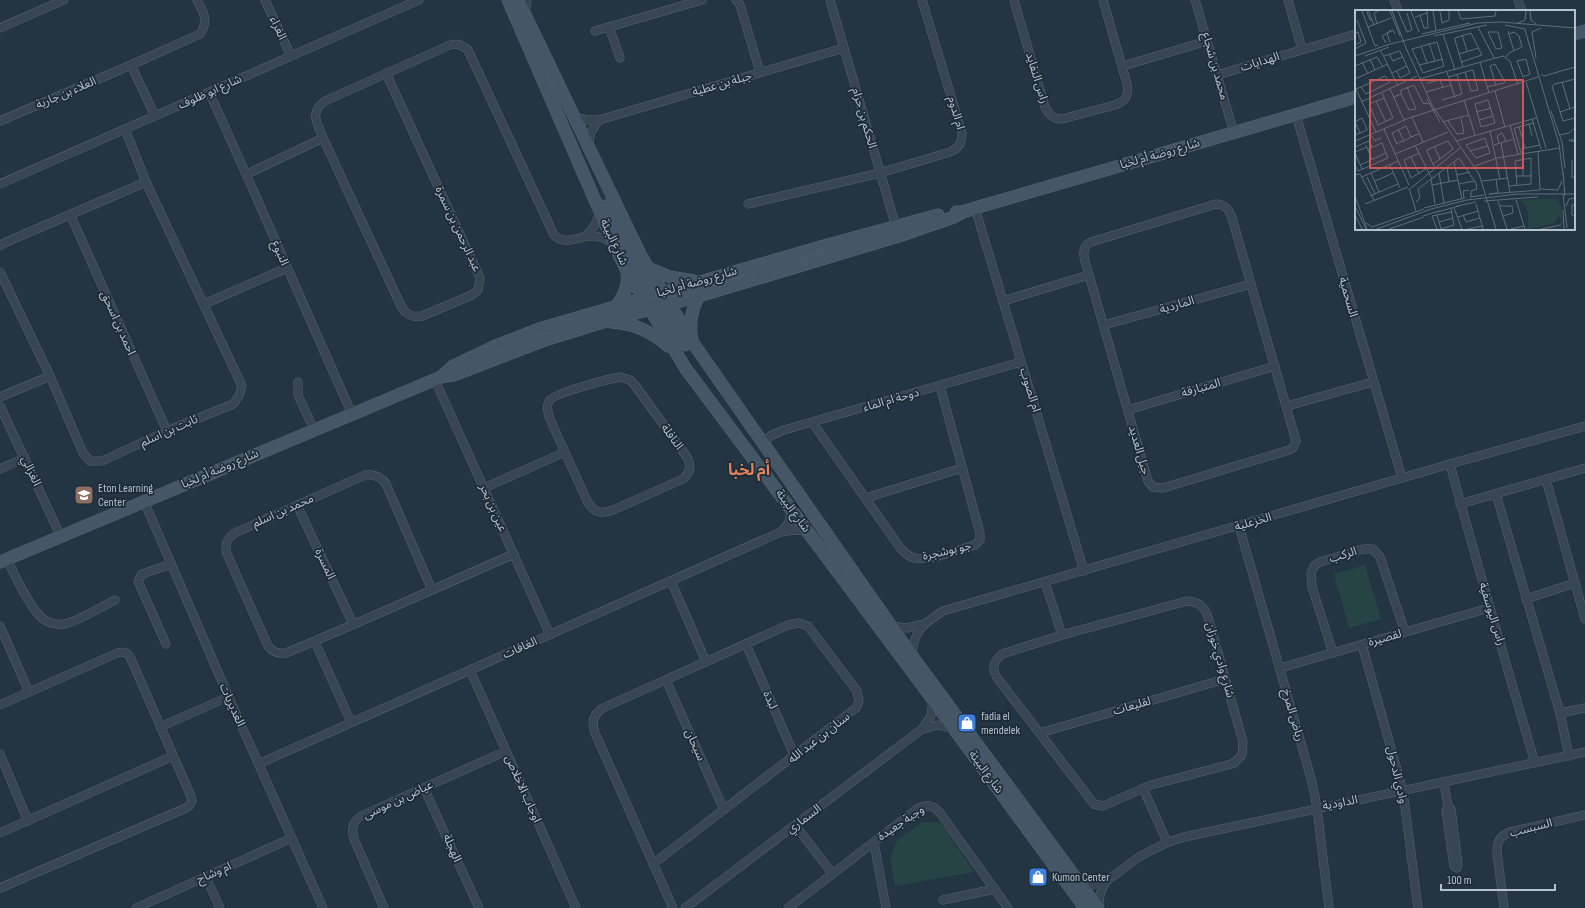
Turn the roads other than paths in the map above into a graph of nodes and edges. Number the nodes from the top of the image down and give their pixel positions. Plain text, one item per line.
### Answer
1 (64, 0) edge
2 (197, 0) edge
3 (264, 0) edge
4 (419, 0) edge
5 (508, 0) edge
6 (518, 0) edge
7 (527, 0) edge
8 (702, 0) edge
9 (736, 0) edge
10 (830, 0) edge
11 (922, 0) edge
12 (1014, 0) edge
13 (1103, 0) edge
14 (1195, 0) edge
15 (1288, 0) edge
16 (1394, 0) edge
17 (1518, 0) edge
18 (1398, 10) edge
19 (1522, 10) edge
20 (525, 14) junction
21 (609, 27) junction
22 (0, 28) edge
23 (595, 31) dead end
24 (1585, 31) edge
25 (1355, 34) edge
26 (1575, 34) edge
27 (1207, 41) junction
28 (844, 48) junction
29 (1302, 49) junction
30 (291, 56) junction
31 (620, 58) dead end
32 (131, 65) junction
33 (1123, 66) junction
34 (760, 72) junction
35 (386, 74) junction
36 (1217, 75) junction
37 (209, 92) junction
38 (1355, 97) edge
39 (1296, 115) junction
40 (155, 116) junction
41 (574, 116) junction
42 (599, 120) junction
43 (0, 121) edge
44 (125, 129) junction
45 (1234, 132) junction
46 (323, 138) junction
47 (570, 142) junction
48 (588, 147) junction
49 (880, 173) junction
50 (247, 174) junction
51 (146, 182) junction
52 (0, 184) edge
53 (748, 204) dead end
54 (975, 208) junction
55 (600, 212) junction
56 (70, 214) junction
57 (898, 231) junction
58 (586, 236) junction
59 (614, 244) junction
60 (0, 246) edge
61 (287, 268) junction
62 (648, 268) junction
63 (627, 270) junction
64 (0, 272) edge
65 (1089, 275) junction
66 (702, 281) junction
67 (1251, 284) junction
68 (652, 295) junction
69 (699, 296) junction
70 (1003, 300) junction
71 (204, 304) junction
72 (617, 305) junction
73 (659, 307) junction
74 (603, 322) junction
75 (1104, 325) junction
76 (693, 343) junction
77 (676, 354) junction
78 (1021, 362) junction
79 (1275, 366) junction
80 (50, 376) junction
81 (438, 379) junction
82 (298, 382) dead end
83 (1373, 382) junction
84 (940, 386) junction
85 (0, 397) edge
86 (0, 406) edge
87 (1287, 406) junction
88 (1128, 410) junction
89 (352, 414) junction
90 (812, 422) junction
91 (1585, 426) edge
92 (314, 430) junction
93 (167, 431) junction
94 (762, 442) junction
95 (565, 452) junction
96 (25, 458) junction
97 (1450, 464) junction
98 (962, 468) junction
99 (1585, 468) edge
100 (0, 469) edge
101 (1402, 478) junction
102 (1546, 479) junction
103 (484, 488) junction
104 (1496, 494) junction
105 (866, 498) junction
106 (144, 501) junction
107 (1460, 504) junction
108 (297, 505) junction
109 (792, 509) junction
110 (1239, 526) junction
111 (807, 531) junction
112 (781, 532) junction
113 (61, 537) junction
114 (514, 554) junction
115 (4, 561) edge
116 (171, 564) junction
117 (1084, 571) junction
118 (671, 581) junction
119 (1045, 582) junction
120 (1575, 583) junction
121 (432, 590) junction
122 (1526, 599) junction
123 (115, 600) dead end
124 (1583, 605) edge
125 (1489, 608) junction
126 (1585, 619) edge
127 (353, 624) junction
128 (924, 624) junction
129 (0, 626) edge
130 (891, 626) junction
131 (1405, 632) junction
132 (550, 635) junction
133 (1062, 635) junction
134 (315, 642) junction
135 (166, 644) dead end
136 (746, 644) junction
137 (1362, 644) junction
138 (1333, 653) junction
139 (912, 656) junction
140 (706, 662) junction
141 (1280, 668) junction
142 (470, 670) junction
143 (1225, 679) junction
144 (666, 680) junction
145 (29, 692) junction
146 (229, 698) junction
147 (933, 700) junction
148 (0, 705) edge
149 (1585, 708) edge
150 (1560, 713) junction
151 (351, 722) junction
152 (954, 728) junction
153 (161, 729) junction
154 (922, 729) junction
155 (1040, 733) junction
156 (506, 751) junction
157 (1585, 752) edge
158 (0, 754) edge
159 (173, 756) junction
160 (1569, 756) junction
161 (795, 757) junction
162 (1535, 763) junction
163 (258, 764) junction
164 (1444, 782) junction
165 (424, 788) junction
166 (1143, 788) junction
167 (1403, 791) junction
168 (1317, 808) junction
169 (724, 810) junction
170 (1585, 815) edge
171 (28, 821) junction
172 (795, 825) junction
173 (0, 833) edge
174 (1452, 836) dead end
175 (292, 838) junction
176 (874, 842) junction
177 (1167, 842) junction
178 (653, 864) junction
179 (832, 874) junction
180 (206, 876) junction
181 (1107, 881) junction
182 (1081, 885) junction
183 (0, 888) edge
184 (995, 889) junction
185 (943, 900) dead end
186 (797, 905) edge
187 (136, 908) edge
188 (220, 908) edge
189 (323, 908) edge
190 (384, 908) edge
191 (479, 908) edge
192 (576, 908) edge
193 (673, 908) edge
194 (685, 908) edge
195 (788, 908) edge
196 (886, 908) edge
197 (1008, 908) edge
198 (1085, 908) edge
199 (1098, 908) edge
200 (1330, 908) edge
201 (1418, 908) edge
202 (1504, 908) edge

1 - 22 street
2 - 32 street, العلاء بن جارية
3 - 30 street, الغراء
4 - 30 street, شارع ابو ظلوف
5 - 47 street, شارع البيئة
6 - 20 street, شارع البيئة
7 - 20 street
8 - 21 street
9 - 34 street
10 - 28 street, الحكم بن حزام
11 - 49 street, ام الدوم
12 - 33 street, راس النفايد
13 - 33 street, راس النفايد
14 - 27 street, محمد بن شجاع
15 - 29 street
16 - 18 street
17 - 19 street
20 - 41 street, شارع البيئة
21 - 23 street
21 - 31 street
24 - 26 street
25 - 29 street, الهدايات
27 - 33 street
27 - 36 street, محمد بن شجاع
28 - 34 street, جبلة بن عطية
28 - 49 street, الحكم بن حزام
29 - 36 street, الهدايات
30 - 37 street, شارع ابو ظلوف
32 - 40 street
32 - 43 street, العلاء بن جارية
34 - 42 street, جبلة بن عطية
35 - 46 street, عبد الرحمن بن سمرة
35 - 46 street, عبد الرحمن بن سمرة
35 - 58 street, عبد الرحمن بن سمرة
36 - 45 street, محمد بن شجاع
37 - 40 street, شارع ابو ظلوف
37 - 50 street, النبوغ
38 - 39 street, شارع روضة أم لخبا
39 - 45 street, شارع روضة أم لخبا
39 - 83 street, السحمية
40 - 44 street, شارع ابو ظلوف
41 - 42 street, جبلة بن عطية
41 - 48 street, شارع البيئة
42 - 48 street
44 - 51 street, ثابت بن اسلم
44 - 52 street, شارع ابو ظلوف
45 - 54 street, شارع روضة أم لخبا
46 - 50 street
47 - 55 street, شارع البيئة
47 - 68 street
48 - 62 street, شارع البيئة
49 - 53 street, ام الدوم
49 - 57 street, الحكم بن حزام
50 - 61 street, النبوغ
51 - 56 street
51 - 71 street, ثابت بن اسلم
54 - 57 street, شارع روضة أم لخبا
54 - 70 street, ام الصوب
55 - 58 street
55 - 59 street, شارع البيئة
56 - 60 street
56 - 93 street, احمد بن اسحق
57 - 66 street, شارع روضة أم لخبا
57 - 69 street, شارع روضة أم لخبا
58 - 59 street, عبد الرحمن بن سمرة
59 - 63 street, شارع البيئة
61 - 71 street
61 - 89 street, النبوغ
62 - 66 street
62 - 68 street, شارع البيئة
63 - 68 street, شارع البيئة
63 - 72 street
64 - 80 street, ثابت بن اسلم
65 - 67 street, جبل العديد
65 - 70 street
65 - 75 street, جبل العديد
66 - 68 street, شارع روضة أم لخبا
67 - 75 street, الماردية
67 - 79 street, جبل العديد
68 - 72 street, شارع روضة أم لخبا
68 - 73 street, شارع البيئة
68 - 73 street, شارع البيئة
69 - 73 street, شارع روضة أم لخبا
69 - 76 street
70 - 78 street, ام الصوب
71 - 93 street, ثابت بن اسلم
72 - 81 street, شارع روضة أم لخبا
73 - 74 street, شارع روضة أم لخبا
73 - 76 street, شارع البيئة
73 - 77 street, شارع البيئة
73 - 94 street
74 - 77 street
74 - 81 street, شارع روضة أم لخبا
75 - 88 street, جبل العديد
76 - 94 street, شارع البيئة
77 - 109 street, شارع البيئة
78 - 84 street, دوحة ام الماء
78 - 117 street, ام الصوب
79 - 87 street, جبل العديد
79 - 88 street, المتبارقة
80 - 85 street
80 - 93 street, ثابت بن اسلم
81 - 89 street, شارع روضة أم لخبا
81 - 103 street, عين بن بحر
82 - 92 street
83 - 87 street
83 - 101 street, السحمية
84 - 90 street, دوحة ام الماء
84 - 98 street, جو بوشجرة
86 - 96 street, الغزالي
87 - 88 street, جبل العديد
89 - 92 street, شارع روضة أم لخبا
90 - 94 street, دوحة ام الماء
90 - 105 street, جو بوشجرة
91 - 97 street, الخزعلية
92 - 106 street, شارع روضة أم لخبا
94 - 130 street, شارع البيئة
95 - 95 street, النافلة
95 - 103 street
96 - 100 street
96 - 113 street, الغزالي
97 - 101 street, الخزعلية
97 - 107 street, راس اليوسفية
98 - 105 street
98 - 105 street, جو بوشجرة
99 - 102 street
101 - 110 street, الخزعلية
102 - 104 street
102 - 120 street
103 - 114 street, عين بن بحر
104 - 107 street
104 - 122 street
106 - 113 street, شارع روضة أم لخبا
106 - 116 street, الغديريات
107 - 125 street, راس اليوسفية
108 - 121 street, محمد بن اسلم
108 - 127 street, المسرة
108 - 134 street, محمد بن اسلم
109 - 111 street, شارع البيئة
109 - 112 street
110 - 117 street, الخزعلية
110 - 141 street, رياض المرخ
111 - 112 street, الغافات
111 - 147 street, شارع البيئة
112 - 118 street, الغافات
113 - 115 street, شارع روضة أم لخبا
114 - 121 street, محمد بن اسلم
114 - 132 street, عين بن بحر
115 - 123 street
116 - 135 street
116 - 146 street, الغديريات
117 - 119 street, الخزعلية
118 - 132 street, الغافات
118 - 140 street
119 - 128 street, الخزعلية
119 - 133 street
120 - 122 street
120 - 124 street
121 - 127 street, محمد بن اسلم
122 - 150 street
124 - 126 street
125 - 131 street, لقصيرة
125 - 162 street, راس اليوسفية
127 - 134 street, محمد بن اسلم
128 - 130 street, الخزعلية
128 - 139 street, الخزعلية
129 - 145 street
130 - 139 street, شارع البيئة
131 - 137 street, لقصيرة
131 - 138 street, الركب
132 - 142 street, الغافات
133 - 143 street, شارع وادي خوزان
133 - 155 street, شارع وادي خوزان
134 - 151 street
136 - 140 street, سنان بن عبد الله
136 - 161 street, لبدة
136 - 161 street, سنان بن عبد الله
137 - 138 street, لقصيرة
137 - 167 street, وادي الدحول
138 - 141 street, لقصيرة
139 - 182 street, شارع البيئة
140 - 144 street, سنان بن عبد الله
141 - 168 street, رياض المرخ
142 - 151 street, الغافات
142 - 156 street, اوجاب الاخلاص
143 - 155 street, لقليعات
143 - 166 street, شارع وادي خوزان
144 - 169 street, سيحان
144 - 178 street, سنان بن عبد الله
145 - 148 street
145 - 153 street
146 - 153 street
146 - 163 street, الغديريات
147 - 152 street, شارع البيئة
147 - 154 street, السماري
149 - 150 street
150 - 160 street
151 - 163 street, الغافات
152 - 154 street, السماري
152 - 198 street, شارع البيئة
153 - 159 street
154 - 172 street, السماري
155 - 166 street, شارع وادي خوزان
156 - 165 street, عياض بن موسى
156 - 192 street, اوجاب الاخلاص
157 - 160 street, الداودية
158 - 171 street
159 - 171 street
159 - 183 street
160 - 162 street, الداودية
161 - 169 street, سنان بن عبد الله
162 - 164 street, الداودية
163 - 175 street, الغديريات
164 - 167 street, الداودية
164 - 174 street
165 - 190 street, عياض بن موسى
165 - 191 street, الهجلة
166 - 177 street
167 - 168 street, الداودية
167 - 201 street, وادي الدحول
168 - 177 street, الداودية
168 - 200 street, رياض المرخ
169 - 178 street, سنان بن عبد الله
170 - 202 street, السبسب
171 - 173 street
172 - 179 street
172 - 194 street, السماري
175 - 180 street, ام وشاح
175 - 189 street, الغديريات
176 - 179 street, وجبة جعيدة
176 - 184 street, وجبة جعيدة
176 - 196 street
177 - 181 street, الداودية
178 - 193 street, سنان بن عبد الله
179 - 186 street, وجبة جعيدة
180 - 187 street, ام وشاح
180 - 188 street
181 - 182 street, الداودية
181 - 199 street, الداودية
182 - 199 street, شارع البيئة
184 - 185 street
184 - 197 street, وجبة جعيدة
186 - 195 street, وجبة جعيدة

